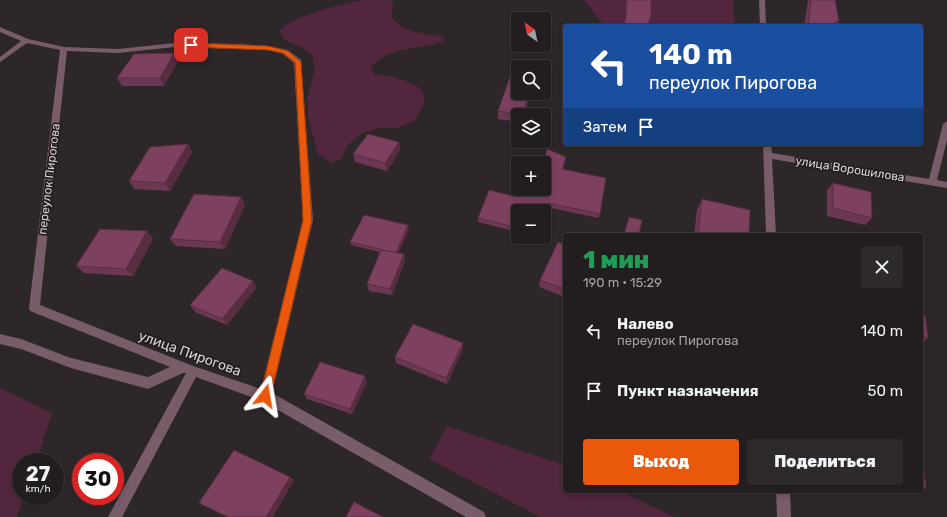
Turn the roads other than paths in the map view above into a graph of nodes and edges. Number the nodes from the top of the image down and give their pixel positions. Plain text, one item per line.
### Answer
1 (762, 0) edge
2 (763, 24) edge
3 (0, 29) edge
4 (26, 41) junction
5 (64, 50) junction
6 (0, 60) edge
7 (947, 124) edge
8 (767, 146) edge
9 (768, 155) junction
10 (932, 182) junction
11 (947, 185) edge
12 (771, 233) edge
13 (34, 308) joint
14 (0, 339) edge
15 (188, 369) junction
16 (265, 396) junction
17 (783, 493) edge
18 (475, 516) edge
19 (115, 517) edge
20 (784, 517) edge

1 - 2 street
3 - 4 street
4 - 5 street
4 - 6 street
5 - 13 street, переулок Пирогова
5 - 16 street
7 - 10 street
8 - 9 street
9 - 10 street, улица Ворошилова
9 - 12 street
10 - 11 street, улица Ворошилова
13 - 15 street, улица Пирогова
14 - 15 street
15 - 16 street, улица Пирогова
15 - 19 street
16 - 18 street, улица Пирогова
17 - 20 street

